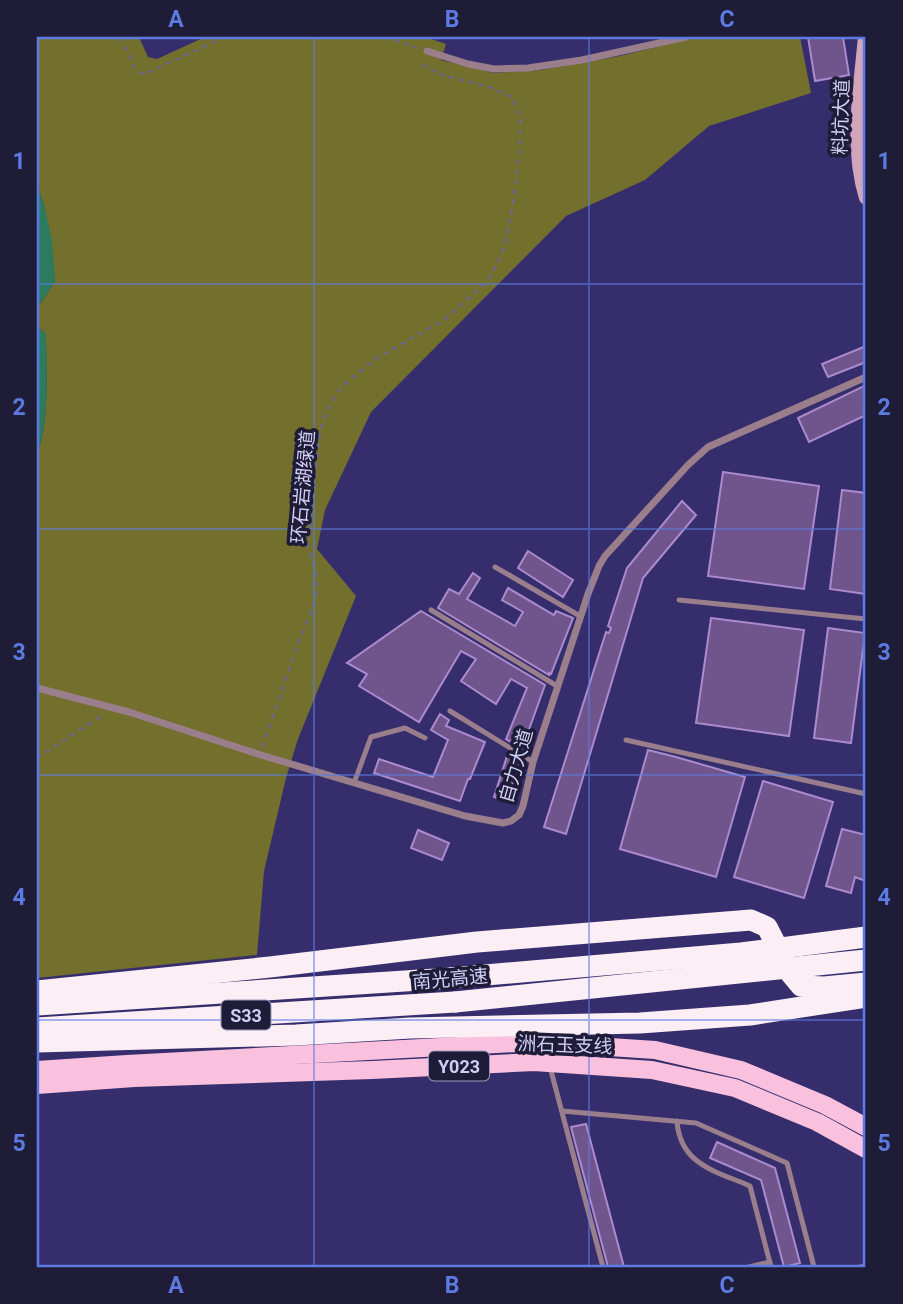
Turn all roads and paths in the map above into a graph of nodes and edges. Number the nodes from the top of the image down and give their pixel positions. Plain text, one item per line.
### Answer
1 (120, 37) edge
2 (225, 37) edge
3 (385, 37) edge
4 (686, 37) edge
5 (865, 37) edge
6 (427, 51) junction
7 (866, 198) edge
8 (866, 377) edge
9 (495, 567) dead end
10 (679, 600) dead end
11 (431, 610) dead end
12 (580, 616) junction
13 (866, 619) edge
14 (557, 686) junction
15 (37, 688) edge
16 (114, 708) junction
17 (450, 711) dead end
18 (425, 738) dead end
19 (626, 740) dead end
20 (261, 748) dead end
21 (37, 758) edge
22 (533, 762) junction
23 (354, 783) junction
24 (866, 794) edge
25 (866, 937) edge
26 (866, 960) edge
27 (866, 983) edge
28 (37, 991) edge
29 (866, 997) edge
30 (37, 1005) edge
31 (37, 1028) edge
32 (37, 1042) edge
33 (549, 1063) junction
34 (37, 1070) edge
35 (37, 1085) edge
36 (562, 1111) junction
37 (677, 1121) junction
38 (866, 1127) edge
39 (866, 1149) edge
40 (770, 1264) edge
41 (866, 1266) edge
42 (603, 1267) edge
43 (748, 1267) edge
44 (814, 1267) edge
45 (860, 1267) edge

1 - 2 path
3 - 6 path
4 - 6 street
5 - 7 street, 料坑大道
6 - 20 path, 环石岩湖绿道
8 - 12 street, 自力大道
9 - 12 lane
10 - 13 lane
11 - 14 lane
12 - 14 street, 自力大道
14 - 22 street, 自力大道
15 - 16 street, 自力大道
16 - 21 path
16 - 23 street, 自力大道
17 - 22 lane
18 - 23 lane
19 - 24 lane
22 - 23 street, 自力大道
25 - 30 highway, 南光高速 / S33, bridge
26 - 31 highway, 南光高速 / S33, bridge
27 - 28 highway
29 - 32 highway
33 - 35 main road, 洲石玉支线 / Y023
33 - 36 lane
33 - 39 main road, 洲石玉支线 / Y023
34 - 38 main road, 洲石玉支线 / Y023
36 - 37 lane
36 - 42 lane
37 - 40 lane
37 - 44 lane
40 - 43 lane
41 - 45 lane

